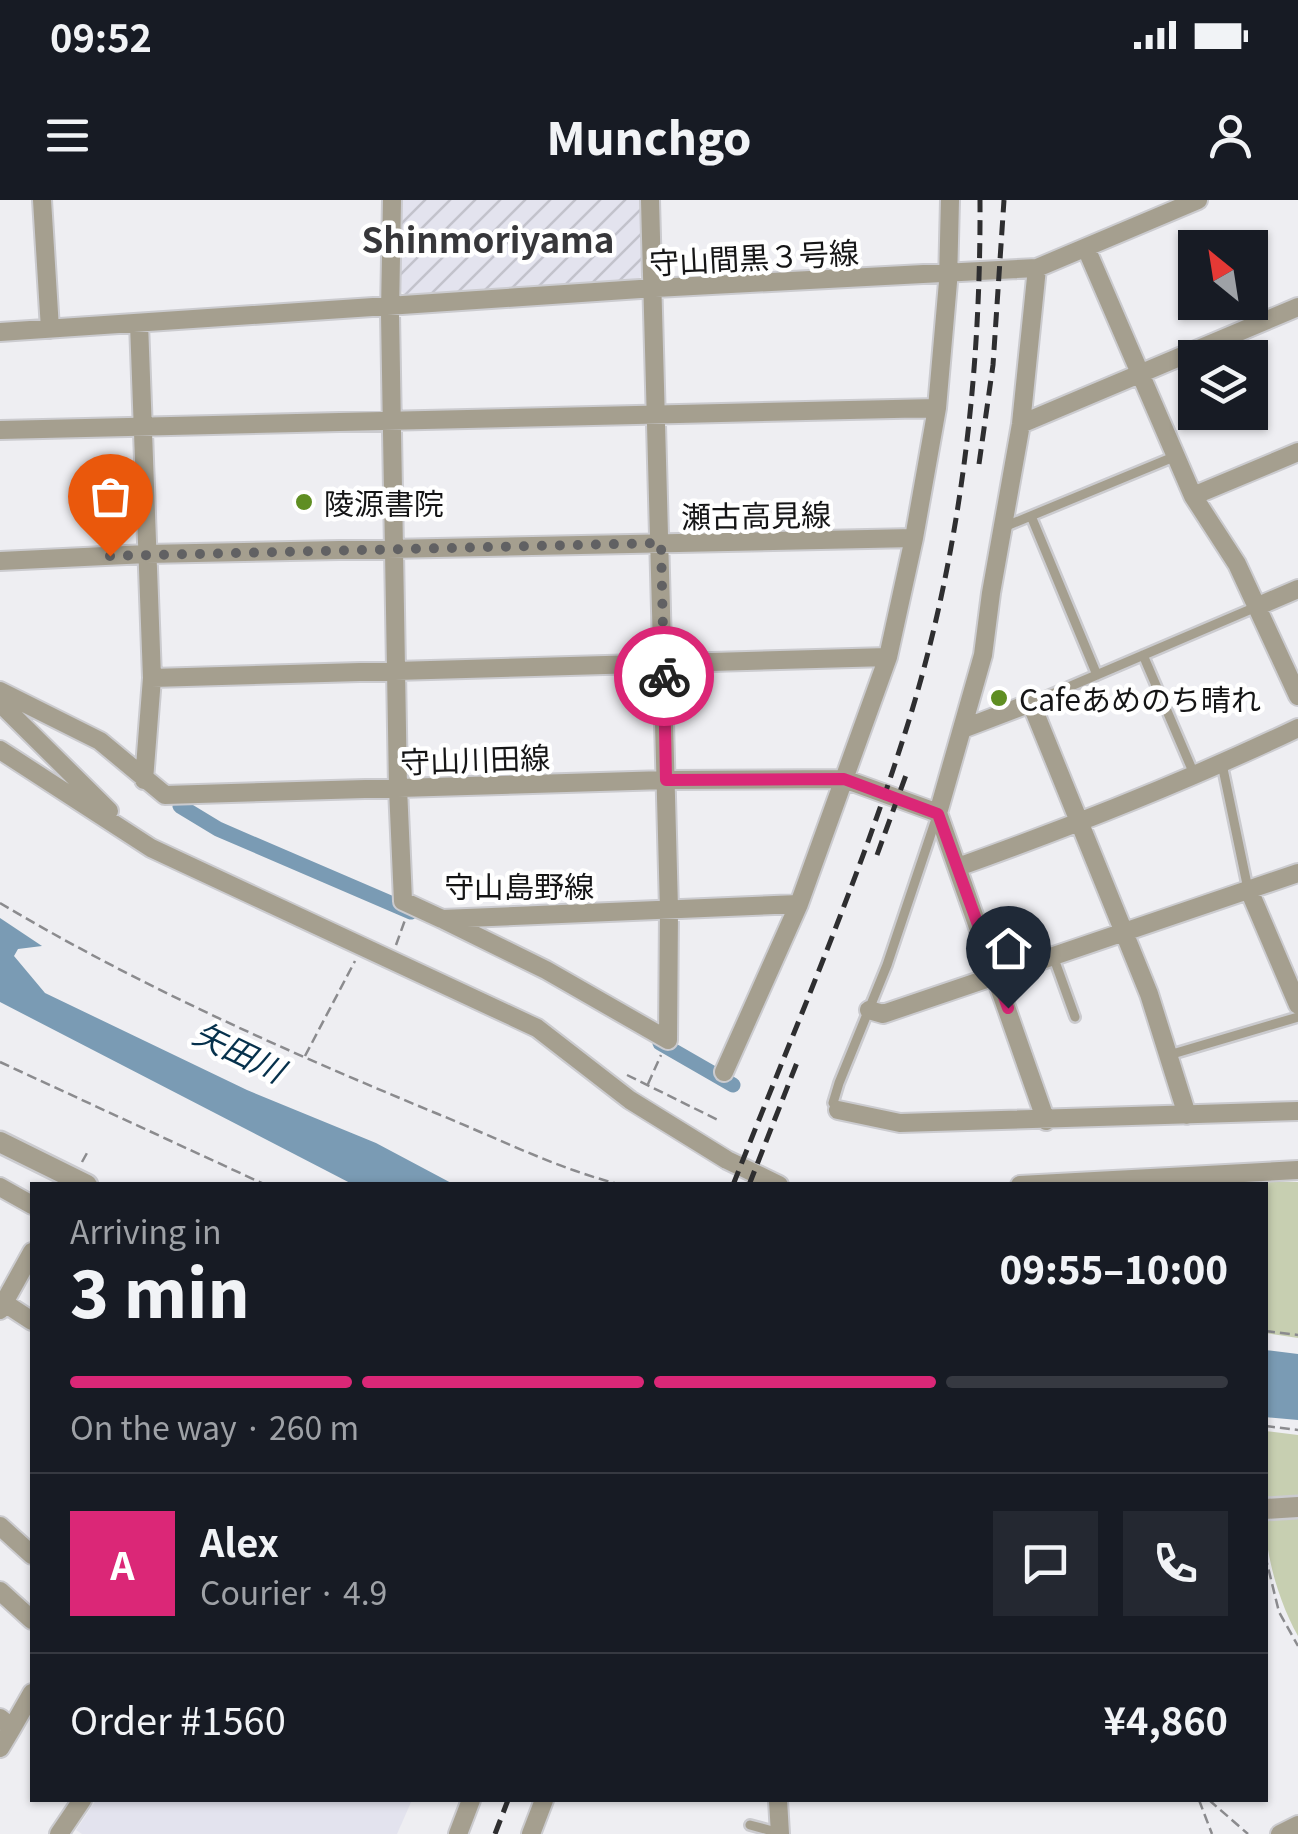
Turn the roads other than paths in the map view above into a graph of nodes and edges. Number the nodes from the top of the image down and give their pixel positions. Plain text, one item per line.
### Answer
1 (42, 200) edge
2 (392, 200) edge
3 (650, 200) edge
4 (950, 200) edge
5 (1198, 200) edge
6 (1086, 248) junction
7 (1038, 268) junction
8 (948, 274) junction
9 (655, 288) junction
10 (391, 306) junction
11 (1298, 307) edge
12 (139, 323) junction
13 (50, 329) junction
14 (0, 332) edge
15 (1141, 374) junction
16 (937, 408) junction
17 (658, 417) junction
18 (394, 422) junction
19 (1021, 424) junction
20 (143, 427) junction
21 (0, 430) edge
22 (1298, 452) edge
23 (1176, 456) junction
24 (1193, 496) junction
25 (1031, 516) junction
26 (1004, 527) junction
27 (914, 538) junction
28 (661, 543) junction
29 (396, 548) junction
30 (148, 554) junction
31 (0, 561) edge
32 (1298, 589) edge
33 (1256, 607) junction
34 (1144, 656) junction
35 (888, 657) junction
36 (664, 664) junction
37 (397, 671) junction
38 (1097, 676) junction
39 (152, 678) junction
40 (0, 691) edge
41 (1298, 696) edge
42 (1031, 703) junction
43 (0, 704) edge
44 (964, 728) junction
45 (1298, 728) edge
46 (0, 750) edge
47 (1222, 764) junction
48 (1194, 774) junction
49 (844, 779) junction
50 (144, 780) junction
51 (666, 780) junction
52 (398, 788) junction
53 (938, 814) junction
54 (1078, 824) junction
55 (134, 836) junction
56 (958, 868) junction
57 (1298, 873) edge
58 (1248, 890) junction
59 (800, 904) junction
60 (670, 909) junction
61 (442, 919) junction
62 (1124, 932) junction
63 (1053, 956) junction
64 (997, 976) junction
65 (1298, 1005) edge
66 (869, 1010) junction
67 (1075, 1017) dead end
68 (1298, 1017) edge
69 (1169, 1055) junction
70 (724, 1072) dead end
71 (838, 1110) joint
72 (1298, 1110) edge
73 (1186, 1116) junction
74 (1046, 1121) junction
75 (0, 1142) edge
76 (1298, 1170) edge
77 (81, 1182) edge
78 (773, 1182) edge
79 (1076, 1182) edge
80 (0, 1187) edge
81 (30, 1204) edge
82 (30, 1255) edge
83 (2, 1304) edge
84 (30, 1320) edge
85 (1298, 1507) edge
86 (1268, 1509) edge
87 (0, 1526) edge
88 (30, 1553) edge
89 (0, 1591) edge
90 (29, 1611) edge
91 (30, 1695) edge
92 (6, 1723) edge
93 (0, 1748) edge
94 (81, 1802) edge
95 (471, 1802) edge
96 (543, 1802) edge
97 (778, 1802) edge
98 (750, 1825) dead end
99 (1298, 1825) edge
100 (59, 1834) edge
101 (458, 1834) edge
102 (530, 1834) edge
103 (780, 1834) edge
104 (1280, 1834) edge

1 - 13 street
2 - 10 street, 守山島野線
3 - 9 street
4 - 8 street
5 - 6 street, 守山間黒３号線
6 - 7 street, 守山間黒３号線
6 - 15 street
7 - 8 street, 守山間黒３号線
7 - 19 street
8 - 9 street, 守山間黒３号線
8 - 16 street
9 - 10 street, 守山間黒３号線
9 - 17 street
10 - 12 street, 守山間黒３号線
10 - 18 street, 守山島野線
11 - 15 street
12 - 13 street, 守山間黒３号線
12 - 20 street
13 - 14 street, 守山間黒３号線
15 - 19 street
15 - 23 street
16 - 17 street
16 - 27 street
17 - 18 street
17 - 28 street
18 - 20 street
18 - 29 street, 守山島野線
19 - 26 street
20 - 21 street
20 - 30 street
22 - 24 street
23 - 24 street
23 - 25 lane
24 - 33 street
25 - 26 lane
25 - 38 lane
26 - 44 street
27 - 28 street, 瀬古高見線
27 - 35 street
28 - 29 street, 瀬古高見線
28 - 36 street
29 - 30 street, 瀬古高見線
29 - 37 street, 守山島野線
30 - 31 street, 瀬古高見線
30 - 39 street
32 - 33 street
33 - 34 lane
33 - 41 street
34 - 38 lane
34 - 48 lane
35 - 36 street
35 - 49 street
36 - 37 street
36 - 51 street
37 - 39 street
37 - 52 street, 守山島野線
38 - 42 lane
39 - 50 street
40 - 50 street
42 - 44 street
42 - 54 street
43 - 55 street
44 - 53 street
45 - 47 street
46 - 55 street
47 - 48 street
47 - 58 lane
48 - 54 street
49 - 51 street, 守山川田線
49 - 53 street, 守山川田線
49 - 59 street
50 - 52 street, 守山川田線
51 - 52 street, 守山川田線
51 - 60 street
52 - 61 street, 守山島野線
53 - 56 street
53 - 66 lane
54 - 56 street
54 - 62 street
55 - 78 street
56 - 64 street
57 - 58 street
58 - 62 street
58 - 65 street
59 - 60 street, 守山島野線
59 - 70 street
60 - 61 street, 守山島野線
60 - 61 street
62 - 63 street
62 - 69 street
63 - 64 street
63 - 67 lane
64 - 66 street
64 - 74 street
66 - 71 lane
68 - 69 lane
69 - 73 street
71 - 74 street
72 - 73 street
73 - 74 street
75 - 77 street
76 - 79 street
80 - 81 street
82 - 83 street
83 - 84 street
85 - 86 street
87 - 88 street
89 - 90 street
91 - 92 street
92 - 93 street
94 - 100 street
95 - 101 street
96 - 102 street
97 - 103 street
98 - 103 lane
99 - 104 street

